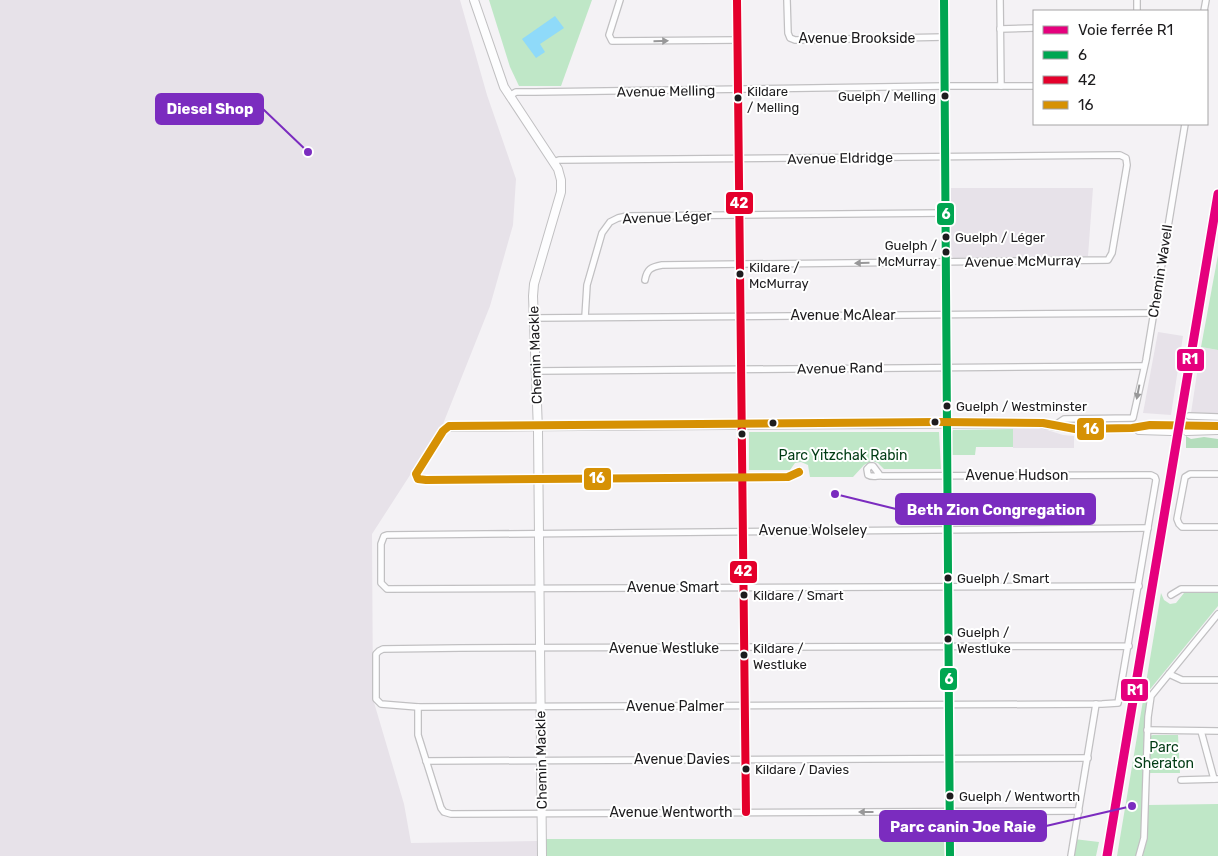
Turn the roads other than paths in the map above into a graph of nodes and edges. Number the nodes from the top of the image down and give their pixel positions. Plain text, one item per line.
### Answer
1 (474, 0) edge
2 (620, 0) edge
3 (737, 0) edge
4 (787, 0) edge
5 (944, 0) edge
6 (1000, 0) edge
7 (1033, 28) edge
8 (1000, 29) junction
9 (945, 37) junction
10 (737, 40) junction
11 (944, 86) junction
12 (1001, 86) junction
13 (1033, 86) edge
14 (738, 90) junction
15 (509, 96) junction
16 (1185, 125) edge
17 (945, 157) junction
18 (739, 158) junction
19 (553, 162) junction
20 (945, 213) junction
21 (740, 215) junction
22 (1109, 260) joint
23 (946, 262) junction
24 (740, 264) junction
25 (645, 280) dead end
26 (1153, 313) junction
27 (946, 314) junction
28 (740, 316) junction
29 (586, 317) junction
30 (534, 318) junction
31 (1144, 366) junction
32 (946, 367) junction
33 (741, 369) junction
34 (536, 371) junction
35 (1189, 416) tunnel mouth
36 (1218, 417) edge
37 (947, 423) junction
38 (742, 424) junction
39 (538, 426) junction
40 (1055, 426) junction
41 (447, 427) joint
42 (1172, 428) tunnel mouth
43 (1187, 428) tunnel mouth
44 (1218, 428) edge
45 (799, 472) dead end
46 (879, 474) dead end
47 (1218, 474) edge
48 (947, 476) junction
49 (742, 477) junction
50 (538, 479) junction
51 (1218, 527) edge
52 (1148, 528) junction
53 (947, 529) junction
54 (743, 531) junction
55 (539, 533) junction
56 (948, 586) junction
57 (1138, 586) junction
58 (744, 587) junction
59 (540, 588) junction
60 (387, 589) joint
61 (1218, 589) edge
62 (1171, 595) dead end
63 (1218, 614) edge
64 (948, 646) junction
65 (1129, 646) junction
66 (744, 647) junction
67 (540, 648) junction
68 (1169, 674) junction
69 (376, 679) joint
70 (1218, 680) edge
71 (1096, 704) junction
72 (949, 705) junction
73 (745, 706) junction
74 (418, 707) junction
75 (541, 707) junction
76 (1148, 730) junction
77 (1201, 731) junction
78 (1218, 731) edge
79 (949, 758) junction
80 (1088, 758) junction
81 (745, 759) junction
82 (542, 760) junction
83 (426, 761) junction
84 (1216, 779) edge
85 (1181, 780) dead end
86 (950, 811) junction
87 (1079, 811) junction
88 (746, 812) junction
89 (542, 813) junction
90 (542, 856) edge
91 (950, 856) edge
92 (1071, 856) edge
93 (1139, 856) edge

1 - 15 street, Chemin Mackle
2 -> 10 street
3 - 10 street
4 - 9 street, Avenue Brookside
5 - 9 street
6 - 8 street
7 - 8 street
8 - 12 street
9 - 11 street
10 - 14 street
11 - 12 street, Avenue Melling
11 - 14 street, Avenue Melling
11 - 17 street
12 - 13 street, Avenue Melling
14 - 15 street, Avenue Melling
14 - 18 street
15 - 19 street, Chemin Mackle
16 - 26 street, Chemin Wavell
17 - 18 street, Avenue Eldridge
17 - 20 street
17 - 22 street, Avenue Eldridge
18 - 19 street, Avenue Eldridge
18 - 21 street
19 - 30 street, Chemin Mackle
20 - 21 street, Avenue Léger
20 - 23 street
21 - 24 street
21 - 29 street, Avenue Léger
22 - 23 street, Avenue McMurray
23 -> 24 street, Avenue McMurray
23 - 27 street
24 - 25 street, Avenue McMurray
24 - 28 street
26 - 27 street, Avenue McAlear
26 - 31 street, Chemin Wavell
27 - 28 street, Avenue McAlear
27 - 32 street
28 - 29 street, Avenue McAlear
28 - 33 street
29 - 30 street, Avenue McAlear
30 - 34 street, Chemin Mackle
31 - 32 street, Avenue Rand
31 -> 40 street, Chemin Wavell
32 - 33 street, Avenue Rand
32 - 37 street
33 - 34 street, Avenue Rand
33 - 38 street
34 - 39 street, Chemin Mackle
35 - 36 street
37 - 38 street
37 - 40 street
37 - 48 street
38 - 39 street
38 - 49 street
39 - 41 street
39 - 50 street, Chemin Mackle
40 - 42 street
41 - 50 street
43 - 44 street
45 - 49 street
46 - 48 street, Avenue Hudson
47 - 51 street
48 - 52 street, Avenue Hudson
48 - 53 street
49 - 50 street
49 - 54 street
50 - 55 street, Chemin Mackle
52 - 53 street, Avenue Wolseley
52 - 57 street
53 - 54 street, Avenue Wolseley
53 - 56 street
54 - 55 street, Avenue Wolseley
54 - 58 street
55 - 59 street, Chemin Mackle
55 - 60 street, Avenue Wolseley
56 - 57 street, Avenue Smart
56 - 58 street, Avenue Smart
56 - 64 street
57 - 65 street
58 - 59 street, Avenue Smart
58 - 66 street
59 - 60 street, Avenue Smart
59 - 67 street, Chemin Mackle
61 - 62 street
63 - 68 street
64 - 65 street, Avenue Westluke
64 - 66 street, Avenue Westluke
64 - 72 street
65 - 71 street, Avenue Palmer
66 - 67 street, Avenue Westluke
66 - 73 street
67 - 69 street, Avenue Westluke
67 - 75 street, Chemin Mackle
68 - 70 street
68 - 76 street
69 - 74 street, Avenue Palmer
71 - 72 street, Avenue Palmer
71 - 80 street
72 - 73 street, Avenue Palmer
72 - 79 street
73 - 75 street, Avenue Palmer
73 - 81 street
74 - 75 street, Avenue Palmer
74 - 83 street
75 - 82 street, Chemin Mackle
76 - 77 street
76 - 93 street
77 - 78 street
77 - 84 street
79 - 80 street, Avenue Davies
79 - 81 street, Avenue Davies
79 - 86 street
80 - 87 street
81 - 82 street, Avenue Davies
81 - 88 street
82 - 83 street, Avenue Davies
82 - 89 street, Chemin Mackle
83 - 89 street, Avenue Wentworth
84 - 85 street
86 - 87 street, Avenue Wentworth
86 -> 88 street, Avenue Wentworth
86 - 91 street
87 - 92 street
88 - 89 street, Avenue Wentworth
89 - 90 street, Chemin Mackle

